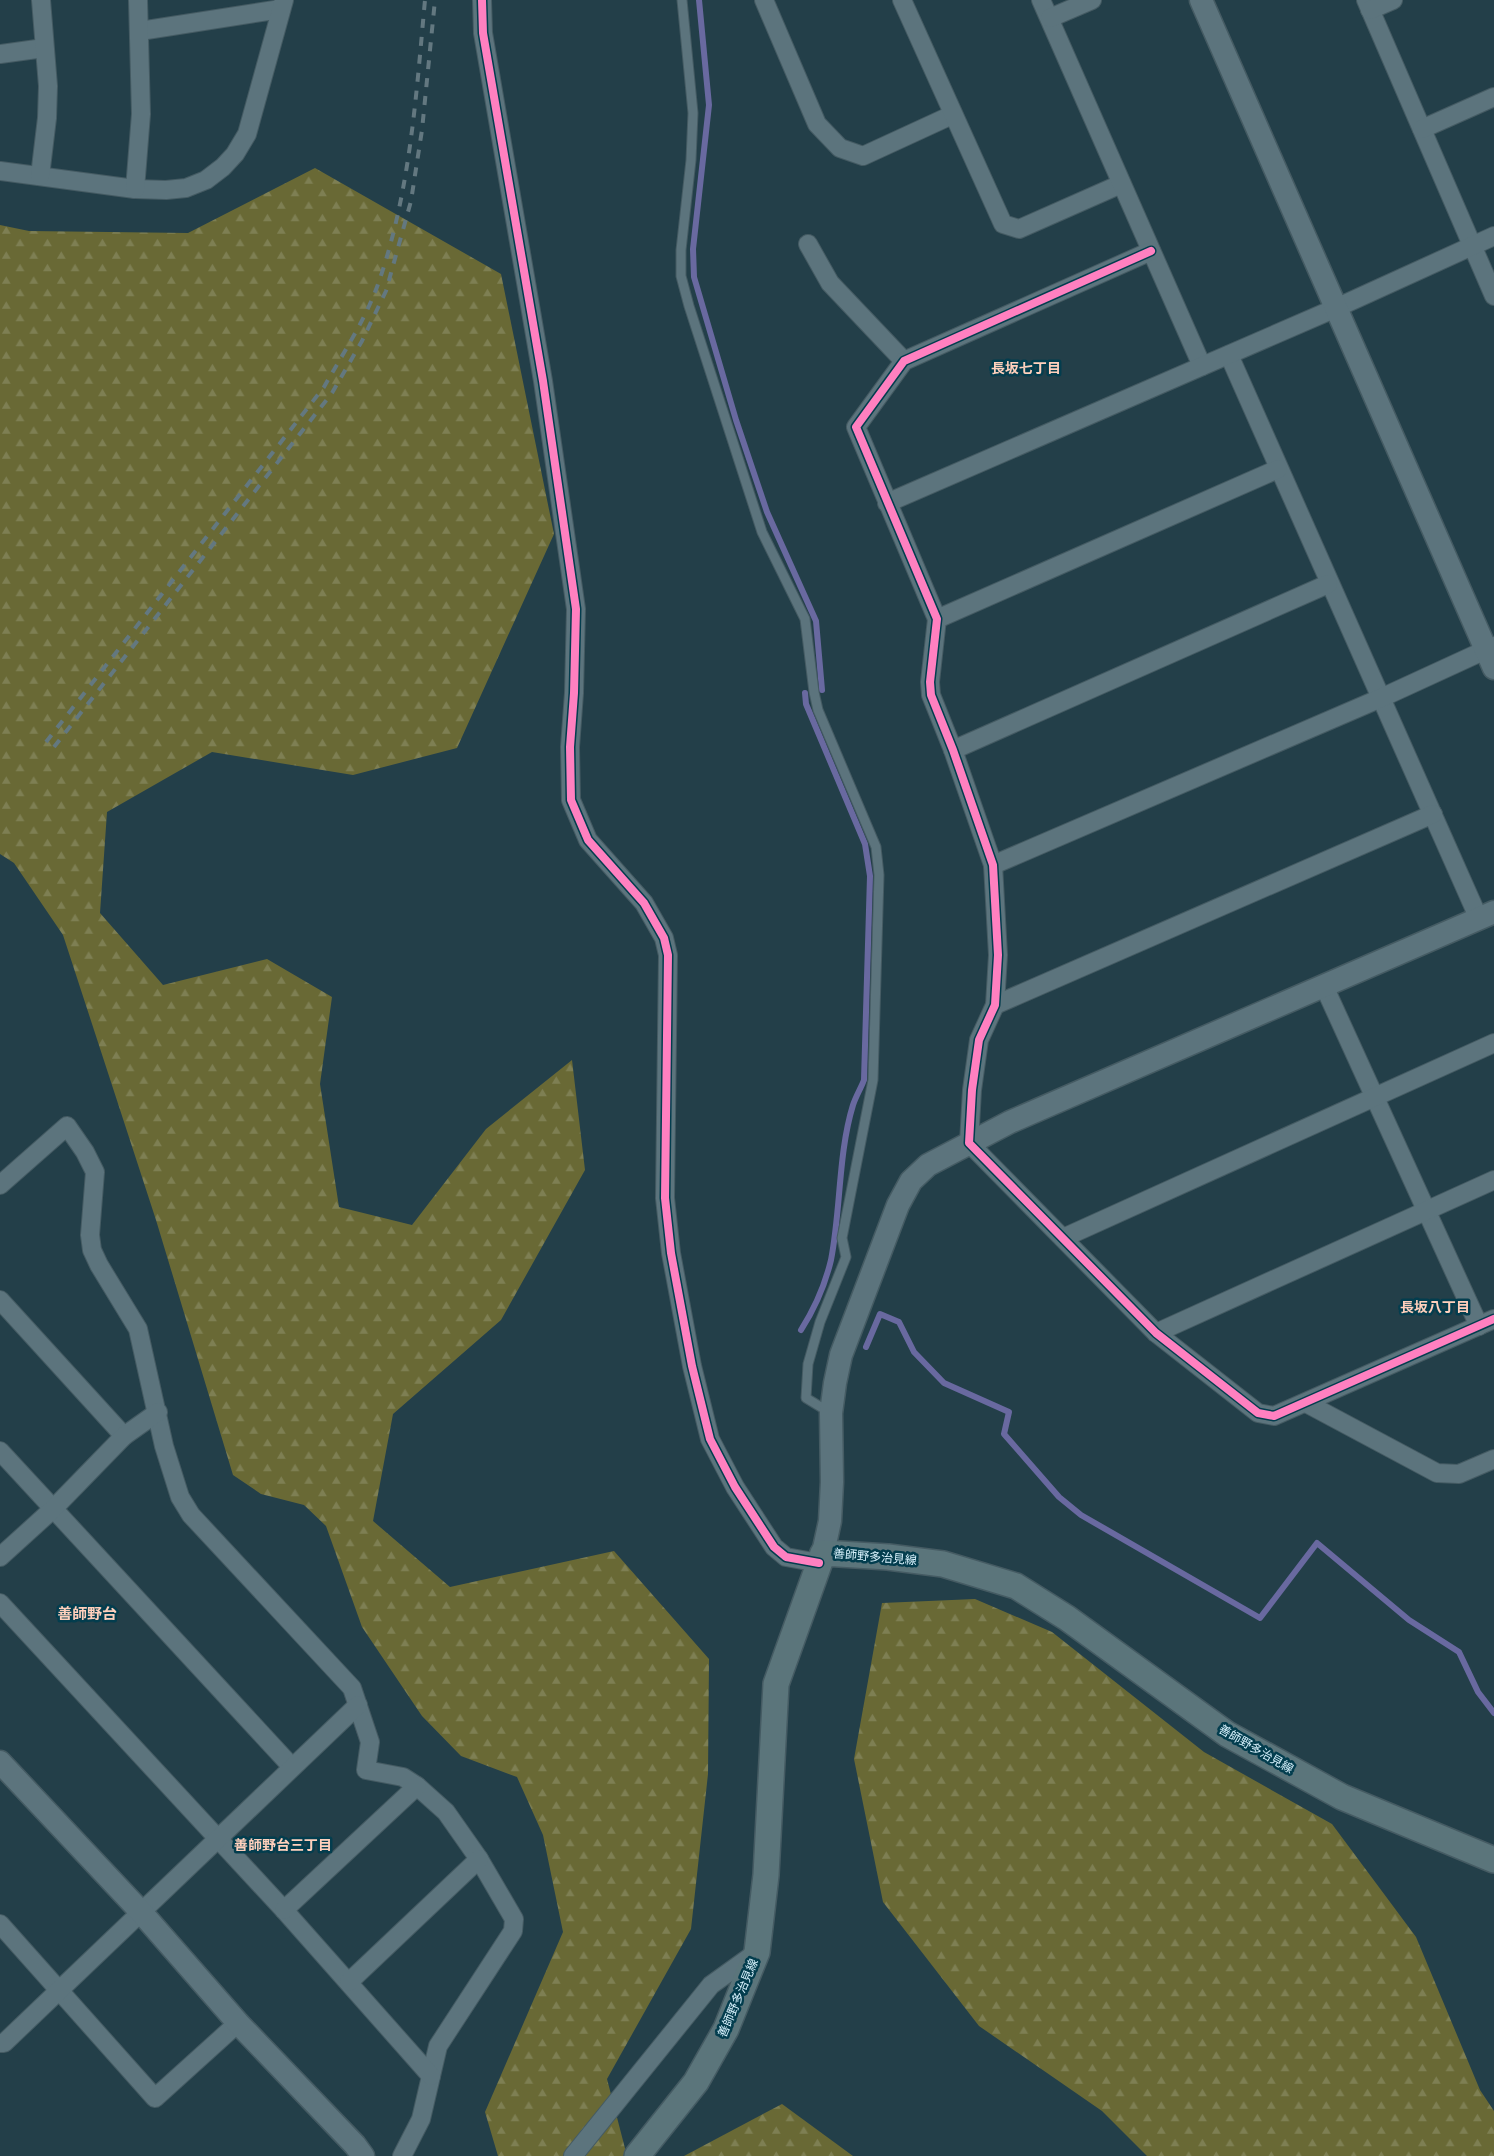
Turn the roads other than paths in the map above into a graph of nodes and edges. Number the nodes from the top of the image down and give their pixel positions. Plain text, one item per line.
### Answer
1 (41, 0) edge
2 (138, 0) edge
3 (482, 0) edge
4 (682, 0) edge
5 (764, 0) edge
6 (902, 0) edge
7 (1041, 0) edge
8 (1092, 0) edge
9 (1201, 0) edge
10 (1393, 0) edge
11 (283, 4) edge
12 (1368, 5) edge
13 (1050, 18) junction
14 (140, 31) junction
15 (44, 48) junction
16 (0, 54) edge
17 (1494, 97) edge
18 (952, 115) junction
19 (1422, 129) junction
20 (0, 171) edge
21 (40, 176) junction
22 (1121, 184) junction
23 (134, 189) junction
24 (1494, 236) edge
25 (808, 244) dead end
26 (1471, 246) junction
27 (1151, 251) junction
28 (1494, 296) edge
29 (1336, 308) junction
30 (1228, 355) junction
31 (904, 361) junction
32 (1202, 366) junction
33 (1278, 469) junction
34 (886, 502) junction
35 (1328, 584) junction
36 (937, 618) junction
37 (1491, 655) edge
38 (1381, 698) junction
39 (953, 750) junction
40 (1432, 814) junction
41 (993, 864) junction
42 (1486, 915) edge
43 (1324, 986) junction
44 (995, 1005) junction
45 (1494, 1043) edge
46 (1375, 1096) junction
47 (968, 1143) junction
48 (1494, 1180) edge
49 (0, 1185) edge
50 (1425, 1210) junction
51 (1063, 1238) junction
52 (0, 1300) edge
53 (1486, 1322) edge
54 (1156, 1332) junction
55 (1306, 1403) junction
56 (158, 1412) junction
57 (831, 1413) junction
58 (124, 1436) junction
59 (0, 1451) edge
60 (1494, 1459) edge
61 (53, 1509) junction
62 (0, 1557) edge
63 (821, 1558) junction
64 (0, 1603) edge
65 (358, 1705) junction
66 (0, 1762) edge
67 (292, 1768) junction
68 (416, 1786) junction
69 (218, 1838) junction
70 (478, 1859) junction
71 (1494, 1860) edge
72 (284, 1910) junction
73 (141, 1912) junction
74 (0, 1924) edge
75 (757, 1952) junction
76 (349, 1982) junction
77 (60, 1989) junction
78 (238, 2023) junction
79 (0, 2043) edge
80 (431, 2076) junction
81 (363, 2156) edge
82 (402, 2156) edge
83 (573, 2156) edge
84 (638, 2156) edge

1 - 15 street
2 - 14 street
3 - 63 street
4 - 57 lane
5 - 18 street
6 - 18 street
7 - 13 street
8 - 13 street
9 - 29 street
10 - 12 street
11 - 14 street
11 - 23 street
12 - 19 street
13 - 22 street
14 - 23 street
15 - 16 street
15 - 21 street
17 - 19 street
18 - 22 street
19 - 26 street
20 - 21 street
21 - 23 street
22 - 27 street
24 - 26 street
25 - 31 street
26 - 28 street
26 - 29 street
27 - 31 street
27 - 32 street
29 - 30 street
29 - 37 street
30 - 32 street
30 - 33 street
31 - 34 street
32 - 34 street
33 - 35 street
33 - 36 street
34 - 36 street
35 - 38 street
35 - 39 street
36 - 39 street
37 - 38 street
38 - 40 street
38 - 41 street
39 - 41 street
40 - 42 street
40 - 44 street
41 - 44 street
42 - 43 street
43 - 46 street
43 - 47 street
44 - 47 street
45 - 46 street
46 - 50 street
46 - 51 street
47 - 51 street
47 - 57 street
48 - 50 street
49 - 56 street
50 - 53 street
50 - 54 street
51 - 54 street
52 - 58 street
53 - 55 street
54 - 55 street
55 - 60 street
56 - 58 street
56 - 65 street
57 - 63 street
58 - 61 street
59 - 61 street
61 - 62 street
61 - 67 street
63 - 71 main road, 善師野多治見線
63 - 75 main road, 善師野多治見線
64 - 69 street
65 - 67 street
65 - 68 street
66 - 73 street
67 - 69 street
68 - 70 street
68 - 72 street
69 - 72 street
69 - 73 street
70 - 76 street
70 - 80 street
72 - 76 street
73 - 77 street
73 - 78 street
74 - 77 street
75 - 83 street
75 - 84 main road, 善師野多治見線
76 - 80 street
77 - 78 street
77 - 79 street
78 - 81 street
80 - 82 street

